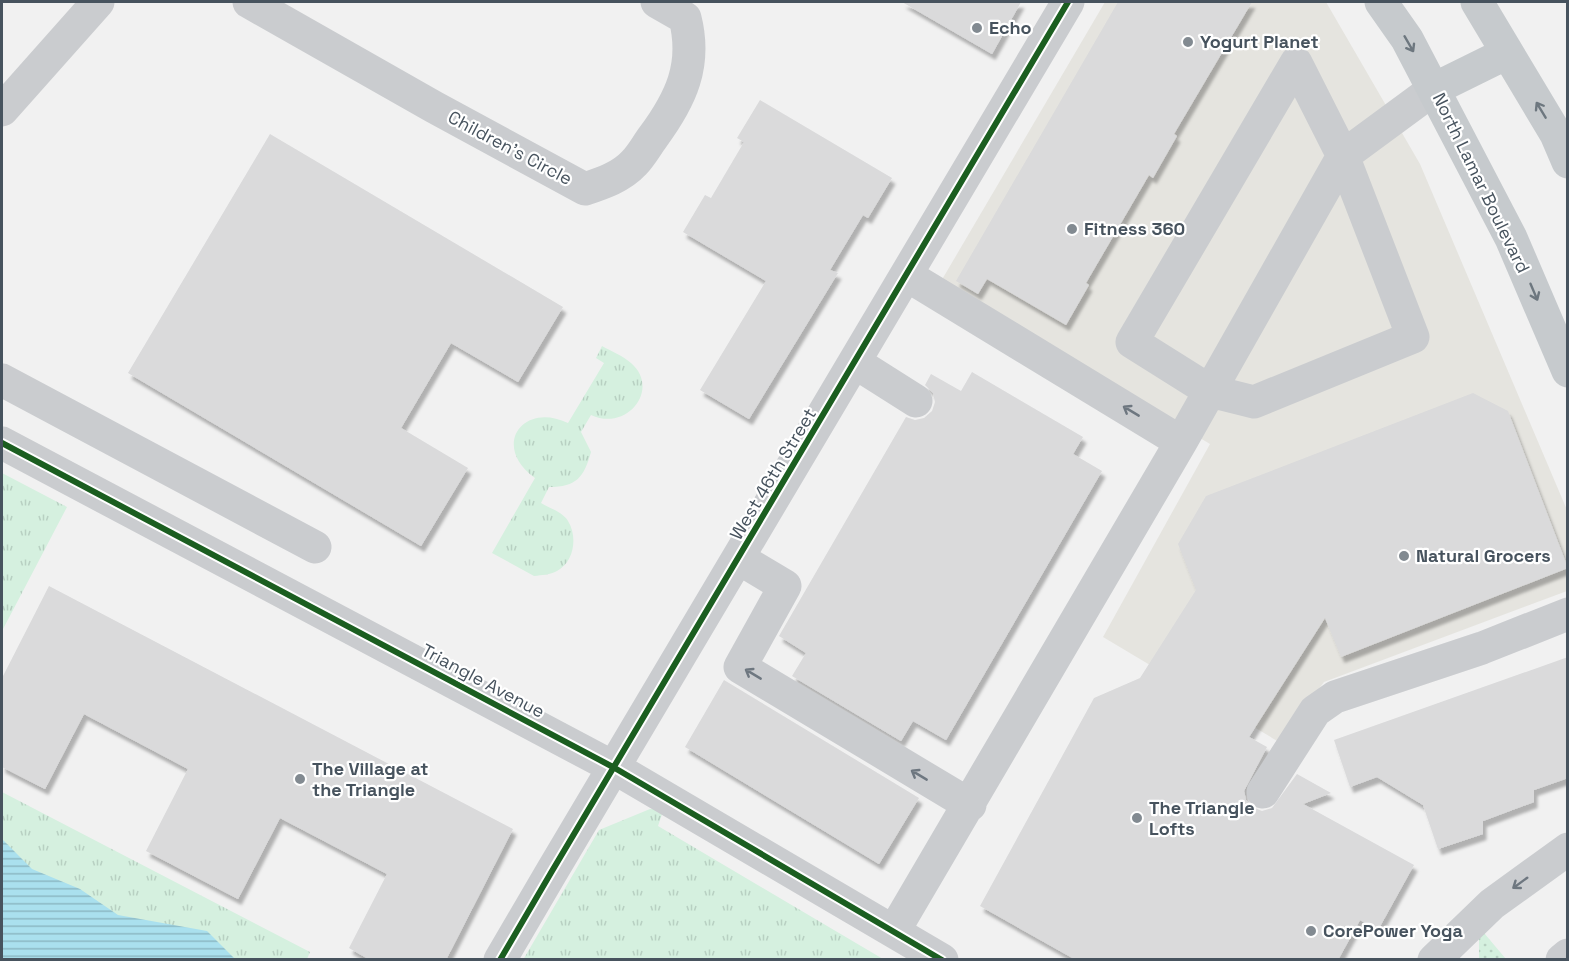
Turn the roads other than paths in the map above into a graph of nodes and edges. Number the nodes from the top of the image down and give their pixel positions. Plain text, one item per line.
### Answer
1 (98, 2) edge
2 (249, 2) edge
3 (657, 2) edge
4 (1068, 2) edge
5 (1381, 2) edge
6 (1477, 2) edge
7 (1507, 52) junction
8 (1434, 89) junction
9 (2, 110) edge
10 (1343, 156) junction
11 (1568, 162) edge
12 (908, 276) junction
13 (856, 363) junction
14 (1568, 371) edge
15 (2, 380) edge
16 (1210, 391) junction
17 (916, 400) dead end
18 (1181, 442) junction
19 (2, 443) edge
20 (315, 547) dead end
21 (740, 559) junction
22 (1568, 614) edge
23 (612, 766) junction
24 (1263, 792) dead end
25 (970, 806) junction
26 (1568, 849) edge
27 (894, 932) junction
28 (1568, 955) edge
29 (500, 960) edge
30 (942, 960) edge
31 (1434, 960) edge
32 (1562, 960) edge

1 - 9 street
2 - 3 street, Children's Circle
4 - 12 street, West 46th Street
5 -> 8 main road, North Lamar Boulevard
6 - 7 main road
7 - 8 main road
11 -> 7 main road
8 - 10 street
8 -> 14 main road, North Lamar Boulevard
10 - 16 street
10 - 16 street
10 - 16 street
12 - 13 street, West 46th Street
18 -> 12 street
13 - 17 street
13 - 21 street, West 46th Street
15 - 20 street
16 - 18 street
18 - 25 street
19 - 23 street, Triangle Avenue
21 - 23 street, West 46th Street
25 -> 21 street
22 - 24 street
23 - 27 street, Triangle Avenue
23 - 29 street, West 46th Street
25 - 27 street
26 -> 31 street
27 - 30 street, Triangle Avenue
28 - 32 street

